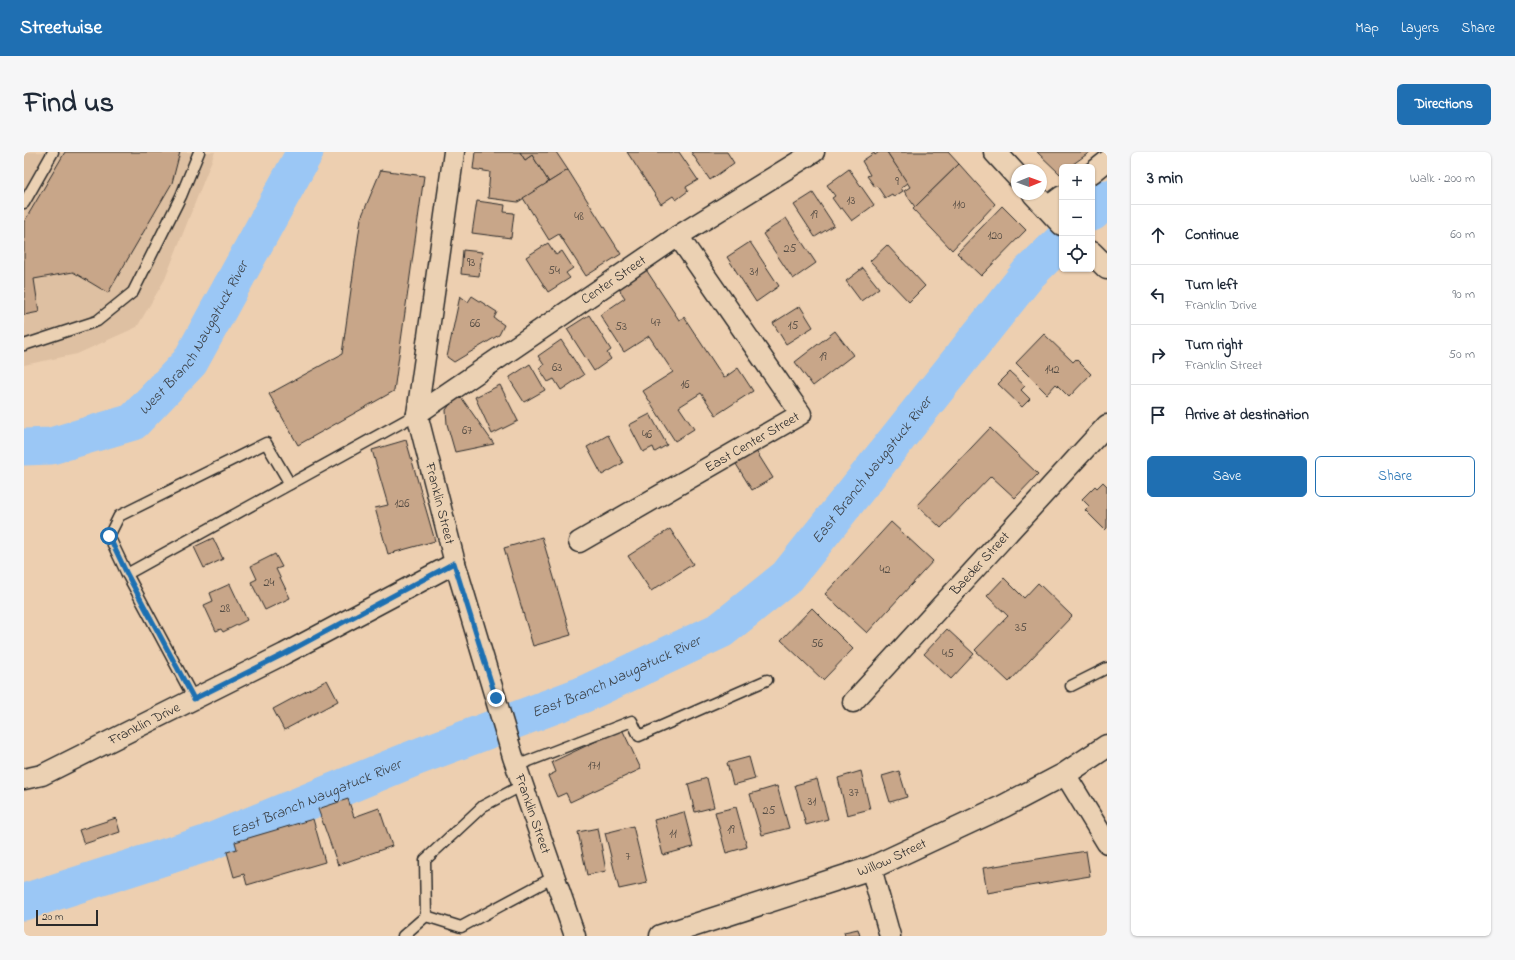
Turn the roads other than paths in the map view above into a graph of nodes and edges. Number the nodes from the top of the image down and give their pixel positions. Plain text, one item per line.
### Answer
1 (53, 152) edge
2 (199, 152) edge
3 (454, 152) edge
4 (995, 152) edge
5 (801, 155) edge
6 (1107, 161) edge
7 (1011, 169) edge
8 (1095, 171) edge
9 (24, 203) edge
10 (678, 236) junction
11 (24, 345) edge
12 (417, 414) junction
13 (1107, 424) edge
14 (290, 484) junction
15 (578, 542) dead end
16 (454, 563) junction
17 (127, 574) junction
18 (1107, 668) edge
19 (767, 680) dead end
20 (1071, 686) dead end
21 (194, 699) junction
22 (853, 702) dead end
23 (1107, 746) edge
24 (514, 762) junction
25 (1065, 774) junction
26 (24, 779) edge
27 (523, 785) junction
28 (1107, 843) edge
29 (870, 868) junction
30 (554, 877) junction
31 (426, 916) junction
32 (403, 936) edge
33 (575, 936) edge
34 (661, 936) edge
35 (890, 936) edge

1 - 9 lane
2 - 11 lane
3 - 12 street, Franklin Street
4 - 7 main road
5 - 10 street, Center Street
6 - 8 street
10 - 12 street, Center Street
10 - 15 street, East Center Street
12 - 14 lane
12 - 16 street, Franklin Street
13 - 22 street, Baeder Street
14 - 17 lane
14 - 17 lane
16 - 21 street, Franklin Drive
16 - 24 street, Franklin Street
17 - 21 lane
18 - 20 lane
19 - 24 lane
21 - 26 street, Franklin Drive
23 - 25 main road, Willow Street
24 - 27 street, Franklin Street
25 - 28 street
25 - 29 main road, Willow Street
27 - 30 street, Franklin Street
27 - 31 lane
29 - 34 main road, Willow Street
29 - 35 street
30 - 31 lane
30 - 33 street, Franklin Street
31 - 32 lane

